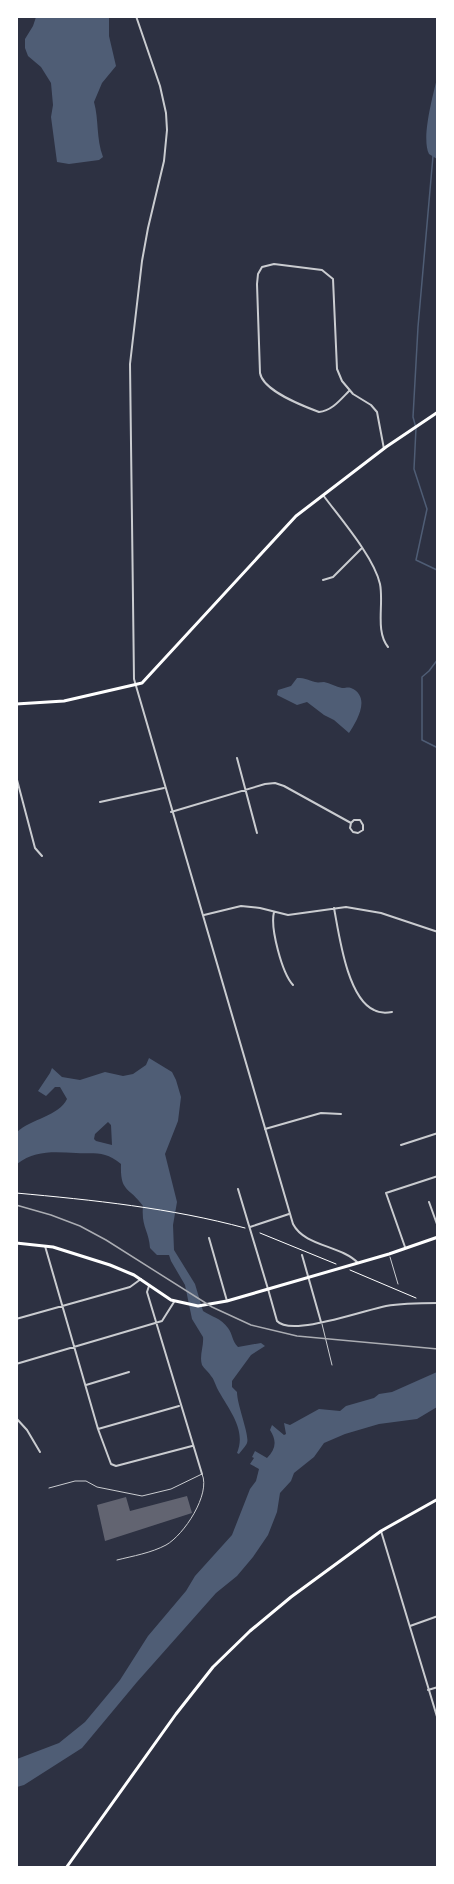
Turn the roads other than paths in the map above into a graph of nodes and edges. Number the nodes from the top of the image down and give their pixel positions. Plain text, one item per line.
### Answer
1 (136, 16) edge
2 (349, 391) junction
3 (438, 412) edge
4 (384, 449) junction
5 (323, 494) junction
6 (361, 549) junction
7 (323, 580) dead end
8 (388, 647) dead end
9 (135, 685) junction
10 (16, 704) edge
11 (237, 758) dead end
12 (16, 777) edge
13 (17, 783) edge
14 (164, 788) junction
15 (246, 790) junction
16 (100, 802) dead end
17 (171, 812) junction
18 (351, 823) junction
19 (257, 833) dead end
20 (42, 856) dead end
21 (334, 908) junction
22 (274, 912) junction
23 (202, 915) junction
24 (438, 932) edge
25 (293, 985) dead end
26 (392, 1012) dead end
27 (341, 1114) dead end
28 (265, 1129) junction
29 (438, 1133) edge
30 (401, 1145) dead end
31 (438, 1176) edge
32 (238, 1189) dead end
33 (429, 1202) dead end
34 (289, 1214) junction
35 (250, 1227) junction
36 (438, 1227) edge
37 (438, 1237) edge
38 (209, 1238) dead end
39 (16, 1243) edge
40 (45, 1245) junction
41 (405, 1248) junction
42 (389, 1254) junction
43 (302, 1255) dead end
44 (358, 1263) junction
45 (309, 1277) junction
46 (141, 1279) junction
47 (398, 1284) dead end
48 (149, 1286) junction
49 (268, 1290) junction
50 (227, 1301) junction
51 (176, 1302) junction
52 (438, 1303) edge
53 (63, 1306) junction
54 (16, 1319) edge
55 (321, 1322) junction
56 (156, 1323) junction
57 (76, 1347) junction
58 (16, 1364) edge
59 (332, 1365) dead end
60 (129, 1372) dead end
61 (86, 1385) junction
62 (180, 1406) junction
63 (16, 1418) edge
64 (98, 1429) junction
65 (192, 1446) junction
66 (40, 1452) dead end
67 (202, 1474) junction
68 (49, 1488) dead end
69 (438, 1499) edge
70 (381, 1531) junction
71 (117, 1560) dead end
72 (438, 1616) edge
73 (410, 1626) junction
74 (438, 1688) edge
75 (428, 1690) junction
76 (438, 1720) edge
77 (67, 1867) edge

1 - 9 street
2 - 2 street
2 - 4 street
3 - 4 main road
4 - 5 main road
5 - 6 street
5 - 9 main road
6 - 7 street
6 - 8 street
9 - 10 main road
9 - 14 street
11 - 15 street
12 - 13 street
13 - 20 street
14 - 16 street
14 - 17 street
15 - 17 street
15 - 18 street
15 - 19 street
17 - 23 street
18 - 18 street
21 - 22 street
21 - 24 street
21 - 26 street
22 - 23 street
22 - 25 street
23 - 28 street
27 - 28 street
28 - 34 street
29 - 30 street
31 - 41 street
32 - 35 street
33 - 36 street
34 - 35 street
34 - 44 street
35 - 49 street
37 - 41 main road
38 - 50 street
39 - 40 main road
40 - 46 main road
40 - 53 street
41 - 42 main road
42 - 44 main road
42 - 47 lane
43 - 45 street
44 - 45 main road
45 - 49 main road
45 - 55 street
46 - 48 main road
46 - 53 street
48 - 51 main road
48 - 56 street
49 - 50 main road
49 - 55 street
50 - 51 main road
51 - 56 street
52 - 55 street
53 - 54 street
53 - 57 street
55 - 59 lane
56 - 57 street
56 - 62 street
57 - 58 street
57 - 61 street
60 - 61 street
61 - 64 street
62 - 64 street
62 - 65 street
63 - 66 street
64 - 65 street
65 - 67 street
67 - 68 lane
67 - 71 lane
69 - 70 main road
70 - 73 street
70 - 77 main road
72 - 73 street
73 - 75 street
74 - 75 street
75 - 76 street

